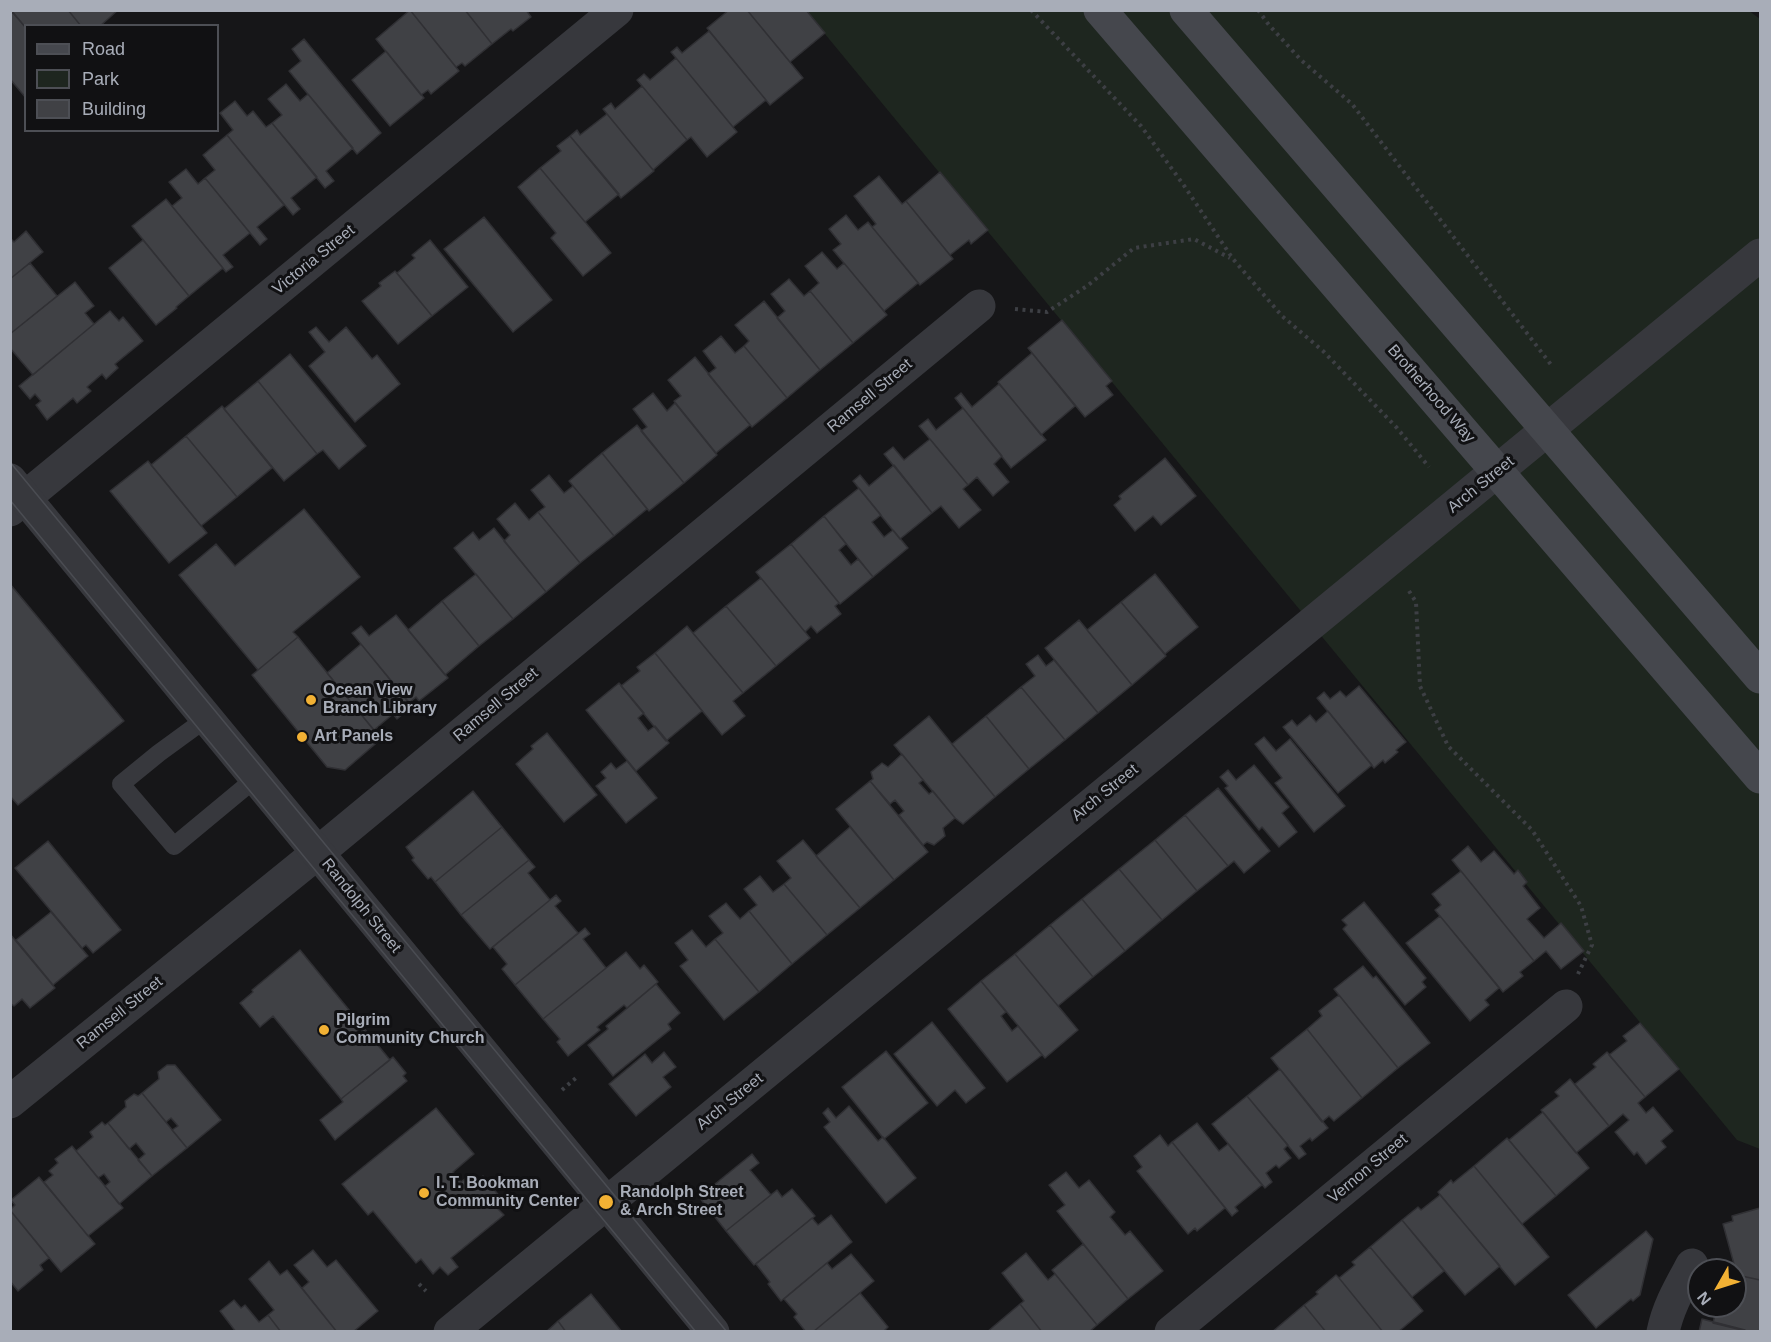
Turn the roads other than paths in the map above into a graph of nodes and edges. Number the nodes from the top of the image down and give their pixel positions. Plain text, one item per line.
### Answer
1 (617, 10) edge
2 (1100, 10) edge
3 (1186, 10) edge
4 (1761, 255) edge
5 (979, 306) road end
6 (1548, 430) junction
7 (1497, 471) junction
8 (15, 496) edge
9 (1761, 677) edge
10 (207, 718) junction
11 (1761, 777) edge
12 (256, 778) junction
13 (317, 853) junction
14 (1566, 1006) road end
15 (10, 1102) edge
16 (607, 1203) junction
17 (1687, 1274) edge
18 (450, 1332) edge
19 (713, 1332) edge
20 (1171, 1332) edge
21 (1662, 1332) edge

1 - 8 street, Victoria Street
2 - 7 main road, Brotherhood Way
3 - 6 main road
4 - 6 street, Arch Street
5 - 13 street, Ramsell Street
6 - 7 street, Arch Street
6 - 9 main road
7 - 11 main road, Brotherhood Way
7 - 16 street, Arch Street
8 - 10 street, Randolph Street
10 - 12 street, Randolph Street
10 - 12 lane
12 - 13 street, Randolph Street
13 - 15 street, Ramsell Street
13 - 16 street, Randolph Street
14 - 20 street, Vernon Street
16 - 18 street, Arch Street
16 - 19 street, Randolph Street
17 - 21 street

